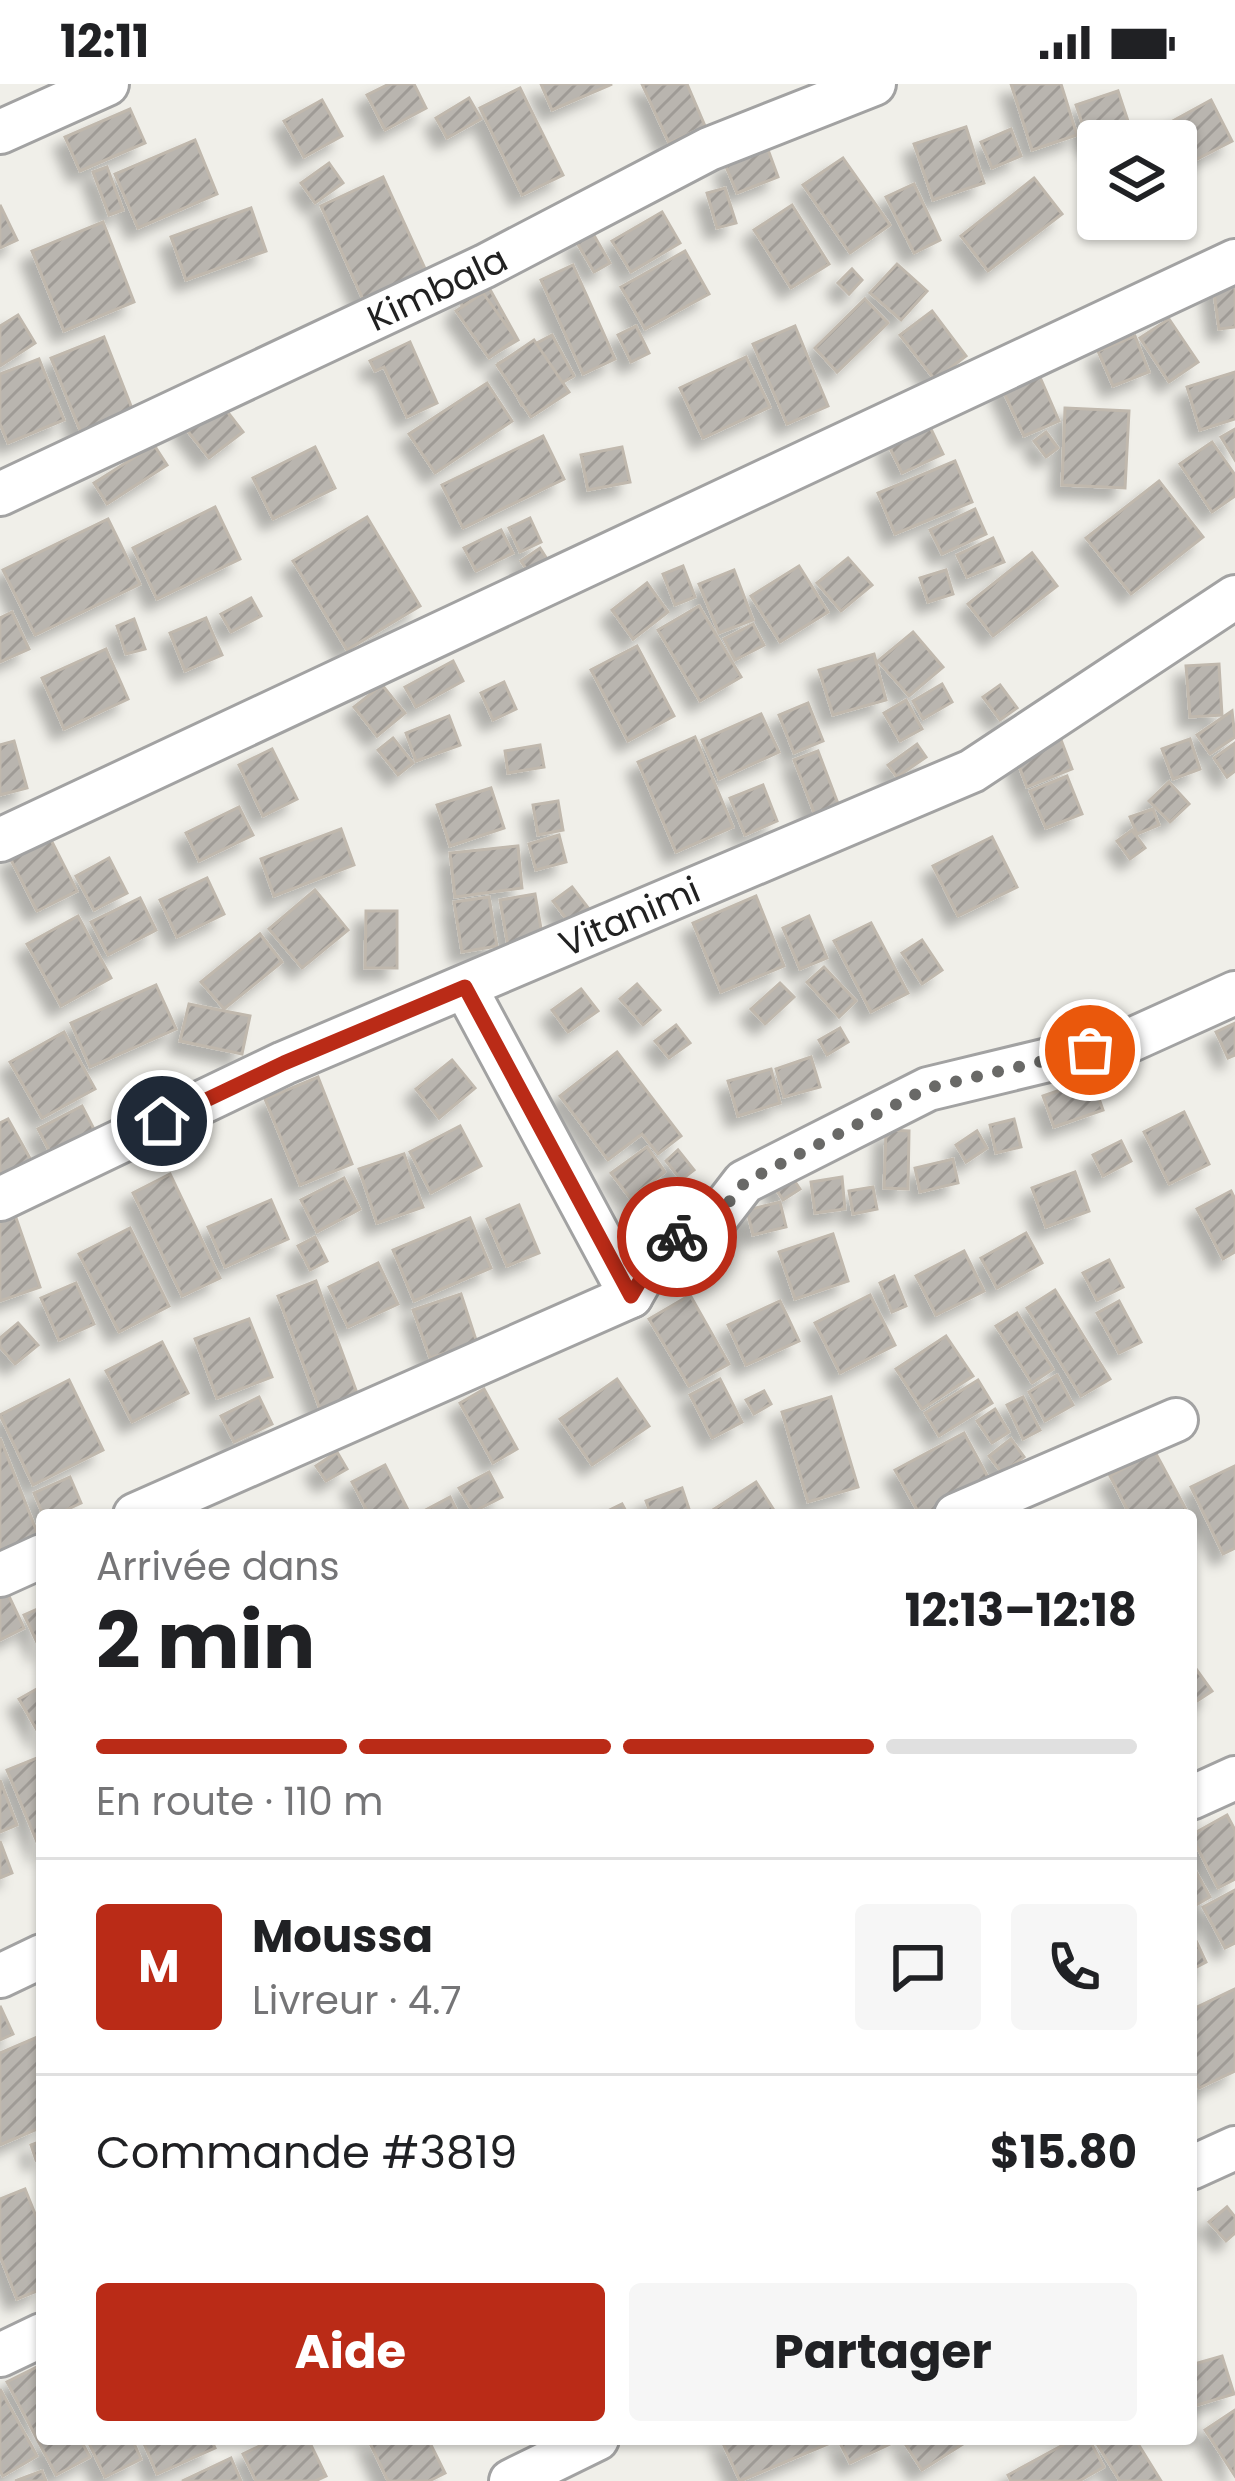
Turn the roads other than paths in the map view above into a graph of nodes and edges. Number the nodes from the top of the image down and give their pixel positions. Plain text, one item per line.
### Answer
1 (107, 84) edge
2 (874, 84) edge
3 (0, 133) edge
4 (1235, 260) edge
5 (0, 494) edge
6 (1235, 598) edge
7 (0, 840) edge
8 (465, 987) junction
9 (1235, 993) edge
10 (0, 1199) edge
11 (631, 1296) junction
12 (1176, 1420) dead end
13 (149, 1509) edge
14 (970, 1509) edge
15 (36, 1559) edge
16 (0, 1575) edge
17 (1235, 1778) edge
18 (1197, 1795) edge
19 (36, 1959) edge
20 (0, 1976) edge
21 (1235, 2148) edge
22 (1197, 2165) edge
23 (36, 2338) edge
24 (0, 2355) edge
25 (585, 2445) edge
26 (511, 2481) edge

1 - 3 street
2 - 5 street, Kimbala
4 - 7 street
6 - 8 street, Vitanimi
8 - 10 street, Vitanimi
8 - 11 street
9 - 11 street
11 - 13 street
12 - 14 street
15 - 16 street
17 - 18 street
19 - 20 street
21 - 22 street
23 - 24 street
25 - 26 street

